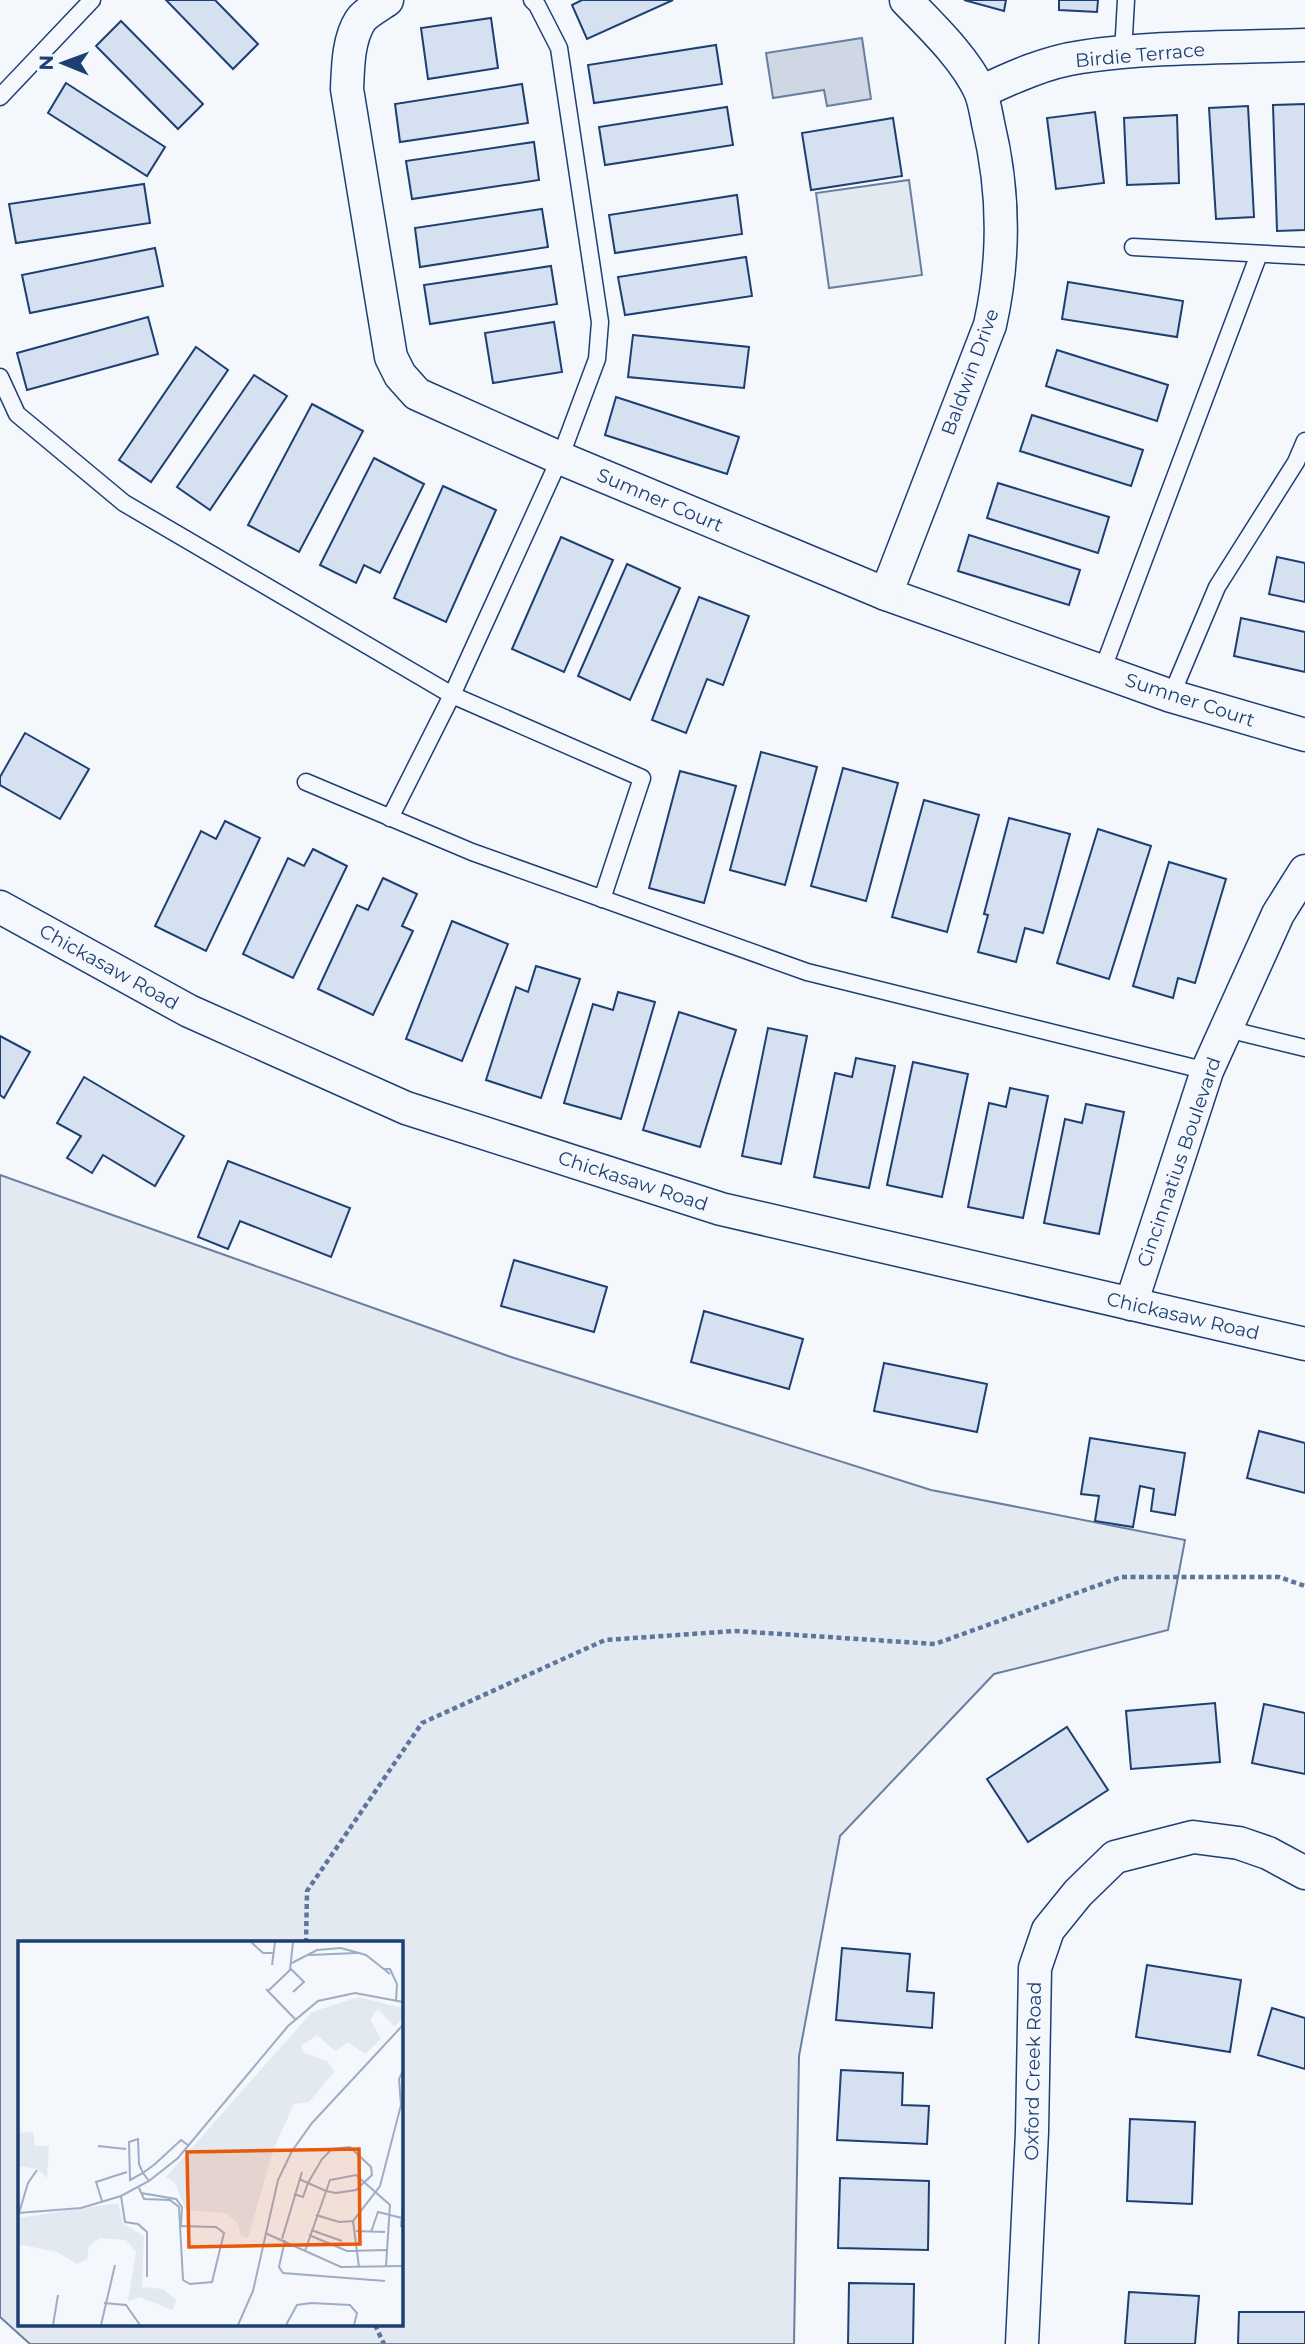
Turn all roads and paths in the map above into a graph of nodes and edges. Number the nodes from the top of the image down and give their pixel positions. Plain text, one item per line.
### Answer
1 (92, 0) edge
2 (387, 0) edge
3 (532, 0) edge
4 (906, 0) edge
5 (1126, 0) edge
6 (1305, 45) edge
7 (1123, 53) junction
8 (981, 92) junction
9 (0, 97) edge
10 (1133, 247) dead end
11 (1259, 254) junction
12 (1305, 256) edge
13 (0, 377) edge
14 (1305, 440) edge
15 (560, 458) junction
16 (886, 594) junction
17 (1102, 671) junction
18 (452, 695) junction
19 (1171, 696) junction
20 (1305, 735) edge
21 (306, 782) dead end
22 (390, 818) junction
23 (1305, 871) edge
24 (602, 899) junction
25 (0, 907) edge
26 (1227, 1029) junction
27 (1305, 1048) edge
28 (1207, 1071) junction
29 (1131, 1304) junction
30 (1305, 1344) edge
31 (1305, 1586) edge
32 (1305, 1873) edge
33 (306, 1941) edge
34 (375, 2326) edge
35 (384, 2344) edge
36 (1022, 2344) edge

1 - 9 lane
2 - 15 street, Sumner Court
3 - 15 lane
4 - 8 street, Baldwin Drive
5 - 7 lane
6 - 7 street, Birdie Terrace
7 - 8 street, Birdie Terrace
8 - 16 street, Baldwin Drive
10 - 11 lane
11 - 12 lane
11 - 17 lane
13 - 18 lane
14 - 19 lane
15 - 16 street, Sumner Court
15 - 18 lane
16 - 17 street, Sumner Court
17 - 19 street, Sumner Court
18 - 22 lane
18 - 24 lane
19 - 20 street, Sumner Court
21 - 22 lane
22 - 24 lane
23 - 26 street, Cincinnatius Boulevard
24 - 28 lane
25 - 29 street, Chickasaw Road
26 - 27 lane
26 - 28 street, Cincinnatius Boulevard
28 - 29 street, Cincinnatius Boulevard
29 - 30 street, Chickasaw Road
31 - 33 path
32 - 36 street, Oxford Creek Road
34 - 35 path

